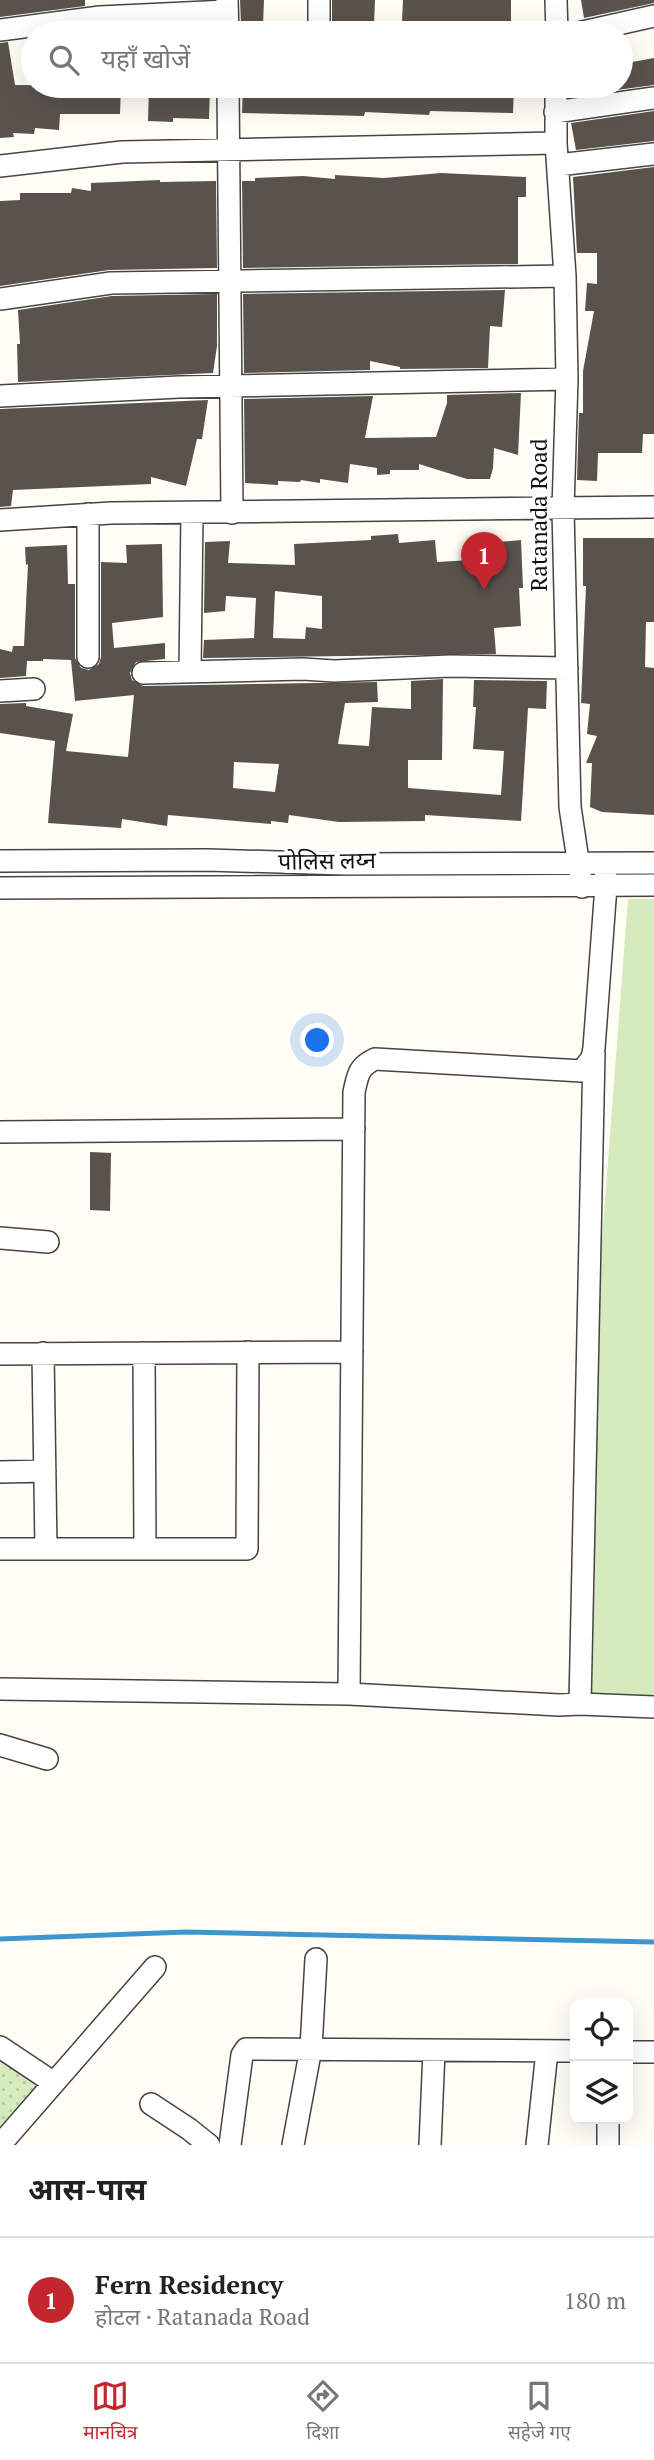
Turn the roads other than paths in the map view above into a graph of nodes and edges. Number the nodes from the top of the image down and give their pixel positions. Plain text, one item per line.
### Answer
1 (319, 0) edge
2 (556, 0) edge
3 (227, 6) edge
4 (654, 16) edge
5 (69, 21) edge
6 (319, 21) edge
7 (557, 21) edge
8 (632, 21) edge
9 (21, 27) edge
10 (0, 30) edge
11 (228, 98) edge
12 (556, 98) edge
13 (654, 98) edge
14 (555, 112) junction
15 (556, 143) junction
16 (230, 149) junction
17 (654, 154) edge
18 (558, 165) junction
19 (0, 166) edge
20 (565, 276) junction
21 (229, 280) junction
22 (0, 299) edge
23 (567, 379) junction
24 (232, 386) junction
25 (0, 396) edge
26 (654, 507) edge
27 (563, 509) junction
28 (232, 513) junction
29 (88, 514) junction
30 (192, 514) junction
31 (0, 520) edge
32 (88, 657) dead end
33 (567, 668) junction
34 (190, 671) junction
35 (143, 673) dead end
36 (34, 689) dead end
37 (0, 691) edge
38 (0, 860) edge
39 (654, 863) edge
40 (579, 864) junction
41 (605, 864) junction
42 (606, 886) junction
43 (654, 886) edge
44 (582, 887) junction
45 (0, 888) edge
46 (594, 1048) junction
47 (354, 1129) junction
48 (0, 1132) edge
49 (0, 1238) edge
50 (48, 1242) dead end
51 (248, 1352) junction
52 (352, 1352) junction
53 (43, 1353) junction
54 (144, 1353) junction
55 (0, 1354) edge
56 (45, 1471) junction
57 (0, 1472) edge
58 (0, 1549) edge
59 (46, 1549) junction
60 (145, 1549) junction
61 (0, 1689) edge
62 (349, 1694) junction
63 (580, 1704) junction
64 (654, 1707) edge
65 (0, 1745) edge
66 (47, 1759) dead end
67 (316, 1959) dead end
68 (155, 1967) dead end
69 (0, 2047) edge
70 (311, 2048) junction
71 (547, 2050) junction
72 (434, 2051) junction
73 (570, 2051) edge
74 (633, 2052) edge
75 (654, 2052) edge
76 (54, 2083) junction
77 (151, 2104) dead end
78 (608, 2124) edge
79 (183, 2137) edge
80 (0, 2145) edge
81 (209, 2145) edge
82 (230, 2145) edge
83 (293, 2145) edge
84 (430, 2145) edge
85 (537, 2145) edge
86 (608, 2145) edge

1 - 6 street
2 - 7 street
3 - 5 street
4 - 8 street
9 - 10 street
11 - 16 street
12 - 14 street, Ratanada Road
13 - 14 street
14 - 15 street, Ratanada Road
15 - 16 street
15 - 18 street, Ratanada Road
16 - 19 street
16 - 21 street
17 - 18 street
18 - 20 street, Ratanada Road
20 - 21 street
20 - 23 street, Ratanada Road
21 - 22 street
21 - 24 street
23 - 24 street
23 - 27 street, Ratanada Road
24 - 25 street
24 - 28 street
26 - 27 street
27 - 28 street
27 - 33 street, Ratanada Road
28 - 30 street
29 - 30 street
29 - 31 street
29 - 32 street
30 - 34 street
33 - 34 street
33 - 40 street, Ratanada Road
34 - 35 street
36 - 37 street
38 - 40 street
39 - 41 street
40 - 41 street
40 - 44 street, Ratanada Road
41 - 42 street
42 - 43 street, पोलिस लय्न
42 - 44 street, पोलिस लय्न
42 - 46 street
44 - 45 street, पोलिस लय्न
46 - 47 street
46 - 63 street
47 - 48 street
47 - 52 street
49 - 50 street
51 - 52 street
51 - 54 street
51 - 60 street
52 - 62 street
53 - 54 street
53 - 55 street
53 - 56 street
54 - 60 street
56 - 57 street
56 - 59 street
58 - 59 street
59 - 60 street
61 - 62 street
62 - 63 street
63 - 64 street
65 - 66 street
67 - 70 street
68 - 76 street
69 - 76 street
70 - 72 street
70 - 82 street
70 - 83 street
71 - 72 street
71 - 73 street
71 - 85 street
72 - 84 street
74 - 75 street
76 - 80 street
77 - 79 street
78 - 86 street
79 - 81 street

